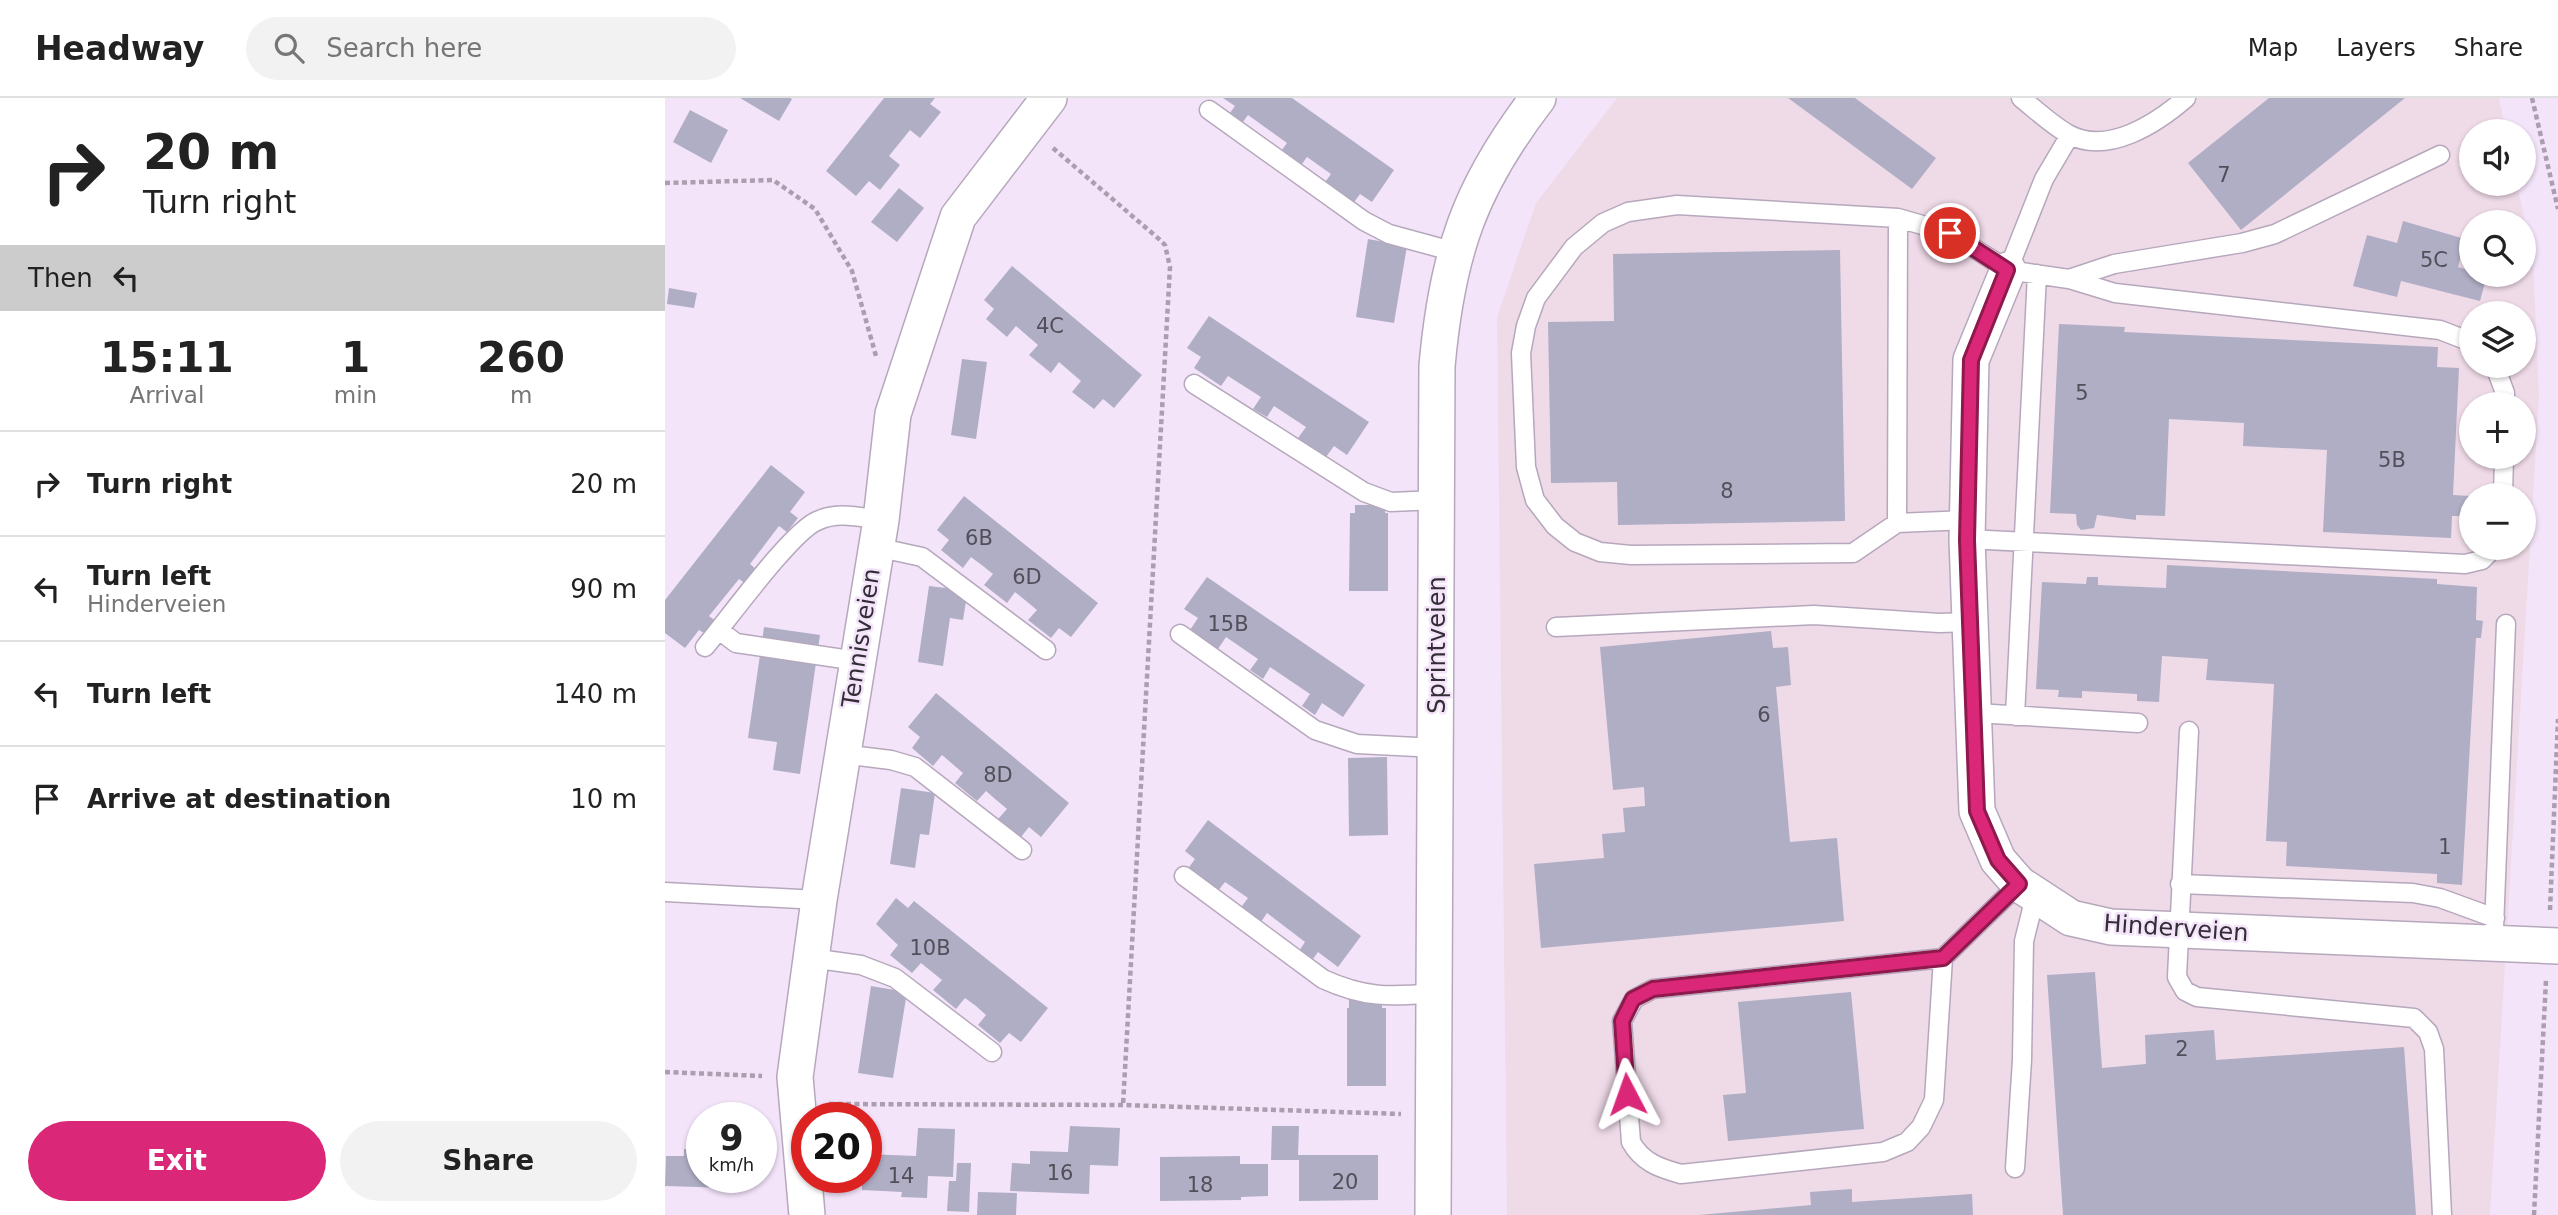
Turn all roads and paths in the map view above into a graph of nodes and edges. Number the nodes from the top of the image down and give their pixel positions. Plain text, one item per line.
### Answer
1 (1049, 98) edge
2 (1538, 98) edge
3 (2021, 98) edge
4 (2186, 98) edge
5 (2532, 98) edge
6 (1209, 110) dead end
7 (1026, 125) junction
8 (2070, 135) junction
9 (2440, 155) dead end
10 (665, 183) edge
11 (2558, 209) edge
12 (1898, 218) junction
13 (1455, 251) junction
14 (2022, 272) junction
15 (2069, 279) junction
16 (2459, 337) edge
17 (878, 362) dead end
18 (1194, 384) dead end
19 (1437, 500) junction
20 (1897, 523) junction
21 (1967, 530) junction
22 (879, 534) junction
23 (2022, 542) junction
24 (2482, 560) edge
25 (1971, 622) junction
26 (2506, 624) dead end
27 (1556, 627) dead end
28 (719, 630) junction
29 (1180, 634) dead end
30 (705, 648) dead end
31 (1046, 650) dead end
32 (857, 661) junction
33 (1976, 713) junction
34 (2015, 716) junction
35 (2558, 719) edge
36 (2138, 723) dead end
37 (2189, 731) dead end
38 (1437, 748) junction
39 (842, 754) junction
40 (1022, 850) dead end
41 (1184, 876) dead end
42 (2180, 884) junction
43 (2027, 890) junction
44 (665, 892) edge
45 (819, 900) junction
46 (2550, 911) dead end
47 (2177, 930) junction
48 (2494, 931) junction
49 (2558, 946) edge
50 (811, 958) junction
51 (1943, 958) junction
52 (2546, 980) dead end
53 (1434, 993) junction
54 (992, 1052) dead end
55 (665, 1072) edge
56 (795, 1091) junction
57 (1123, 1105) junction
58 (1434, 1116) junction
59 (2015, 1168) dead end
60 (807, 1215) edge
61 (1433, 1215) edge
62 (2442, 1215) edge
63 (2534, 1215) edge

1 - 7 street, Tennisveien
2 - 13 street, Sprintveien
3 - 8 lane
4 - 8 lane
5 - 11 path
6 - 13 lane
7 - 22 street, Tennisveien
7 - 57 path
8 - 14 lane
9 - 15 lane
10 - 17 path
12 - 14 lane
12 - 20 lane
12 - 20 lane
13 - 19 street, Sprintveien
14 - 15 lane
14 - 21 street, Hinderveien
14 - 23 lane
15 - 16 lane
18 - 19 lane
19 - 38 street, Sprintveien
20 - 21 lane
21 - 23 lane
21 - 25 street, Hinderveien
22 - 28 lane
22 - 31 lane
22 - 32 street, Tennisveien
23 - 24 lane
23 - 34 lane
25 - 27 lane
25 - 33 street, Hinderveien
26 - 48 lane
28 - 30 lane
28 - 32 lane
29 - 38 lane
32 - 39 street, Tennisveien
33 - 34 lane
33 - 43 street, Hinderveien
34 - 36 lane
35 - 46 path
37 - 42 lane
38 - 53 street, Sprintveien
39 - 40 lane
39 - 45 street, Tennisveien
41 - 53 lane
42 - 47 lane
42 - 48 lane
43 - 47 street, Hinderveien
43 - 51 lane
43 - 59 lane
44 - 45 lane
45 - 50 street, Tennisveien
47 - 48 street, Hinderveien
47 - 62 lane
48 - 49 street, Hinderveien
50 - 54 lane
50 - 56 street, Tennisveien
51 - 51 lane
52 - 63 path
53 - 58 street, Sprintveien
55 - 56 path
56 - 57 path
56 - 60 street, Tennisveien
57 - 58 path
58 - 61 street, Sprintveien

